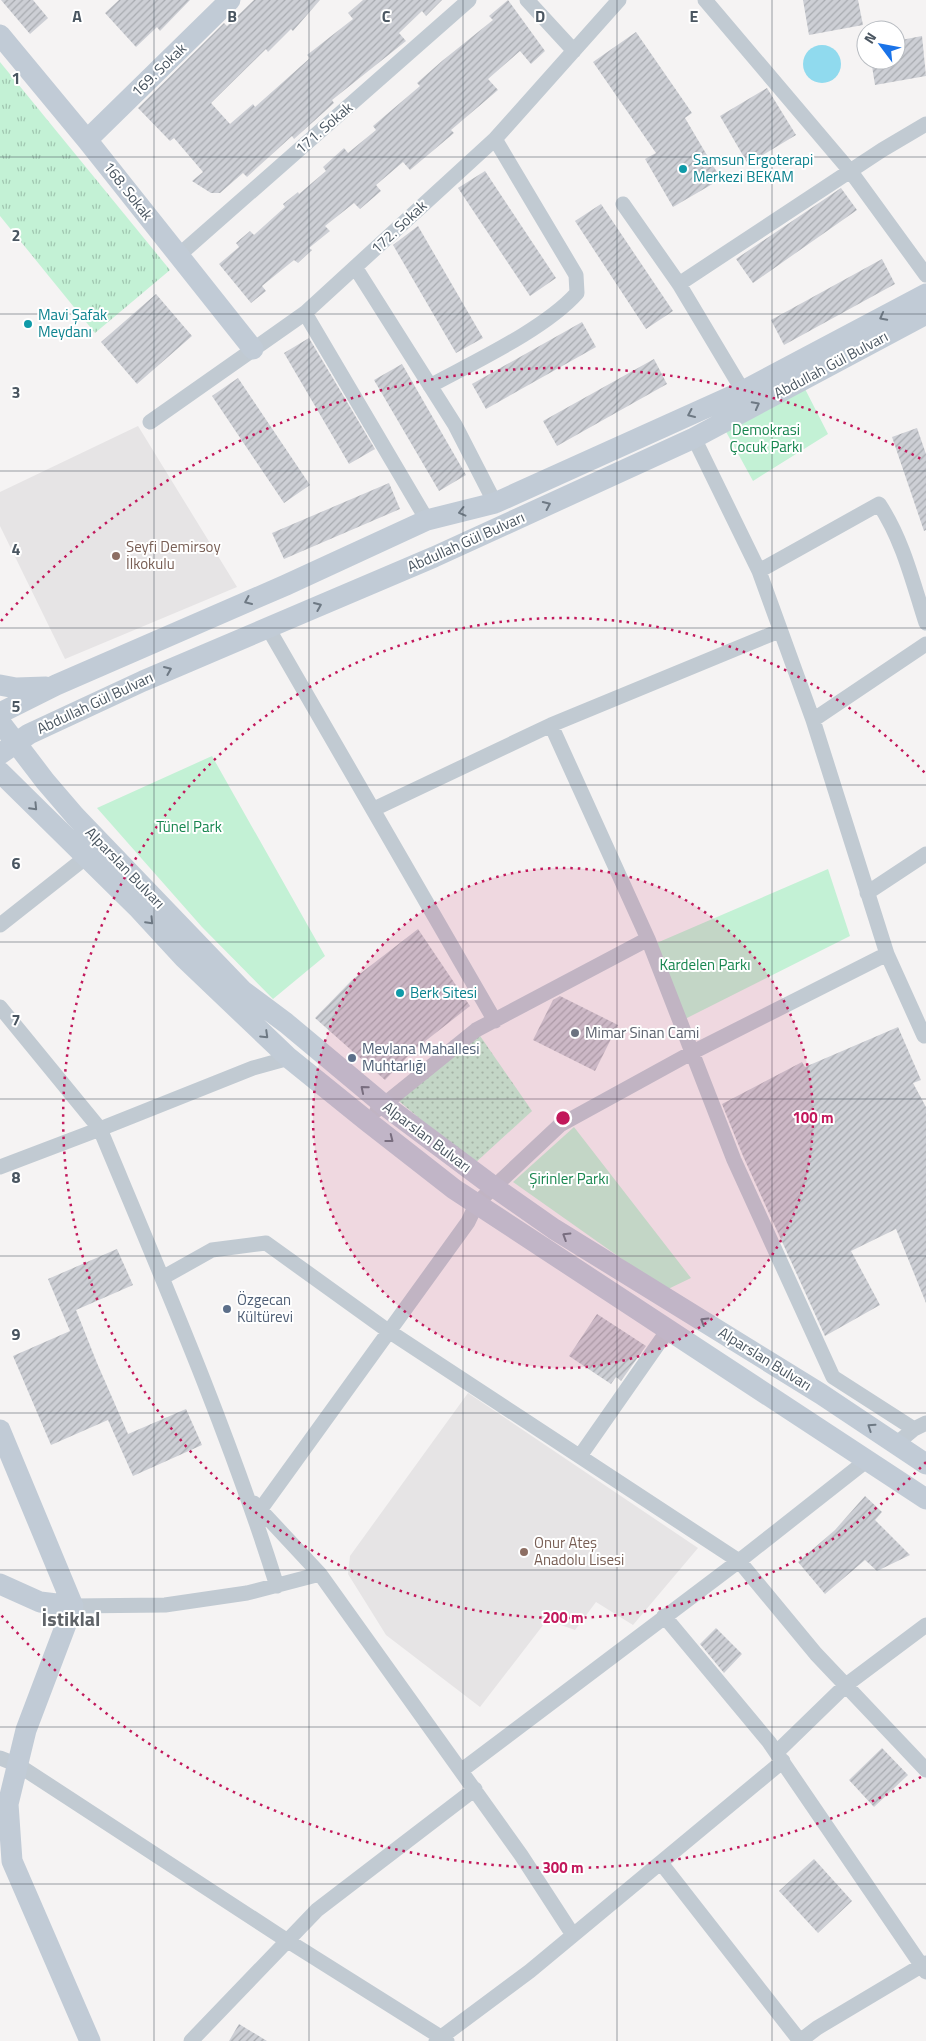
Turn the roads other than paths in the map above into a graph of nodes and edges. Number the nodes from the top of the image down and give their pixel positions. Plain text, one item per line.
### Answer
1 (230, 0) edge
2 (469, 0) edge
3 (527, 0) edge
4 (619, 0) edge
5 (705, 0) edge
6 (0, 35) edge
7 (574, 51) junction
8 (926, 124) edge
9 (495, 139) junction
10 (87, 140) junction
11 (851, 172) junction
12 (623, 204) dead end
13 (178, 256) junction
14 (355, 267) junction
15 (926, 274) edge
16 (679, 284) junction
17 (926, 294) edge
18 (304, 313) junction
19 (926, 314) edge
20 (253, 349) junction
21 (430, 386) junction
22 (743, 391) junction
23 (150, 422) dead end
24 (694, 438) junction
25 (496, 504) junction
26 (427, 520) junction
27 (759, 571) junction
28 (926, 623) edge
29 (268, 628) junction
30 (779, 631) junction
31 (926, 644) edge
32 (0, 684) edge
33 (56, 685) junction
34 (0, 713) edge
35 (813, 720) junction
36 (0, 722) edge
37 (551, 725) junction
38 (7, 749) edge
39 (0, 772) edge
40 (374, 810) junction
41 (926, 854) edge
42 (85, 858) junction
43 (866, 893) junction
44 (0, 925) edge
45 (648, 939) junction
46 (887, 954) junction
47 (0, 1007) edge
48 (495, 1021) junction
49 (925, 1037) edge
50 (693, 1052) junction
51 (289, 1058) junction
52 (383, 1104) junction
53 (367, 1121) junction
54 (100, 1129) junction
55 (0, 1167) edge
56 (494, 1187) junction
57 (477, 1203) junction
58 (162, 1278) junction
59 (668, 1330) junction
60 (390, 1331) junction
61 (827, 1386) junction
62 (920, 1426) edge
63 (0, 1430) edge
64 (896, 1444) junction
65 (580, 1456) junction
66 (866, 1461) junction
67 (926, 1464) edge
68 (926, 1499) edge
69 (255, 1504) junction
70 (739, 1561) junction
71 (320, 1574) junction
72 (0, 1584) edge
73 (277, 1586) junction
74 (73, 1606) junction
75 (664, 1616) junction
76 (925, 1629) edge
77 (846, 1685) junction
78 (780, 1757) junction
79 (9, 1761) edge
80 (462, 1770) junction
81 (926, 1770) edge
82 (475, 1789) junction
83 (4, 1805) edge
84 (660, 1863) junction
85 (573, 1935) junction
86 (288, 1941) junction
87 (924, 1967) edge
88 (442, 2040) edge
89 (90, 2041) edge
90 (191, 2041) edge
91 (800, 2041) edge

1 - 10 main road, 169. Sokak
2 - 13 street, 171. Sokak
3 - 7 street
4 - 7 street, 172. Sokak
5 - 11 street
6 - 10 main road, 168. Sokak
7 - 9 street, 172. Sokak
8 - 11 street
9 - 14 street, 172. Sokak
9 - 21 street
10 - 13 main road, 168. Sokak
11 - 15 street
11 - 16 street
12 - 16 street
13 - 20 main road, 168. Sokak
14 - 18 street, 172. Sokak
14 - 21 street
16 - 22 street
17 -> 22 main road, Abdullah Gül Bulvarı
18 - 20 street, 172. Sokak
18 - 26 street
24 -> 19 main road, Abdullah Gül Bulvarı
20 - 23 street, 172. Sokak
21 - 25 street
22 -> 25 main road, Abdullah Gül Bulvarı
24 - 27 street
29 -> 24 main road, Abdullah Gül Bulvarı
25 -> 26 main road, Abdullah Gül Bulvarı
26 -> 33 main road, Abdullah Gül Bulvarı
27 - 28 street
27 - 30 street
38 -> 29 main road, Abdullah Gül Bulvarı
29 - 40 street
30 - 35 street
30 - 37 street
31 - 35 street
32 - 33 main road
33 - 34 main road, Abdullah Gül Bulvarı
35 - 43 street
36 - 38 main road, Alparslan Bulvarı
37 - 40 street
37 - 45 street
52 -> 38 main road, Alparslan Bulvarı
39 -> 42 main road, Alparslan Bulvarı
40 - 48 street
41 - 43 street
42 - 44 street
42 -> 51 main road, Alparslan Bulvarı
43 - 46 street
45 - 48 street
45 - 50 street
46 - 49 street
46 - 50 street
47 - 54 street
48 - 52 street
50 - 56 street
50 - 61 street
51 - 53 main road, Alparslan Bulvarı
51 - 54 street
52 - 53 street
52 - 56 main road, Alparslan Bulvarı
53 -> 57 main road, Alparslan Bulvarı
54 - 55 street
54 - 58 street
56 - 57 street
61 -> 56 main road, Alparslan Bulvarı
57 - 59 main road, Alparslan Bulvarı
57 - 60 street
58 - 60 street
58 - 69 street
59 - 65 street
59 - 66 main road, Alparslan Bulvarı
60 - 65 street
60 - 69 street
61 - 62 street
64 -> 61 main road, Alparslan Bulvarı
62 - 64 street
63 - 74 main road
64 - 67 main road, Alparslan Bulvarı
65 - 70 street
66 - 68 main road, Alparslan Bulvarı
66 - 70 street
69 - 71 street
69 - 73 street
70 - 75 street
70 - 77 street
71 - 73 street
71 - 80 street
72 - 74 main road
73 - 74 street
74 - 79 main road
75 - 78 street
75 - 80 street
76 - 77 street
77 - 78 street
77 - 81 street
78 - 84 street
78 - 87 street
79 - 83 main road
79 - 86 street
80 - 82 street
82 - 85 street
82 - 86 street
83 - 89 main road
84 - 85 street
84 - 91 street
85 - 88 street
86 - 88 street
86 - 90 street
87 - 91 street

